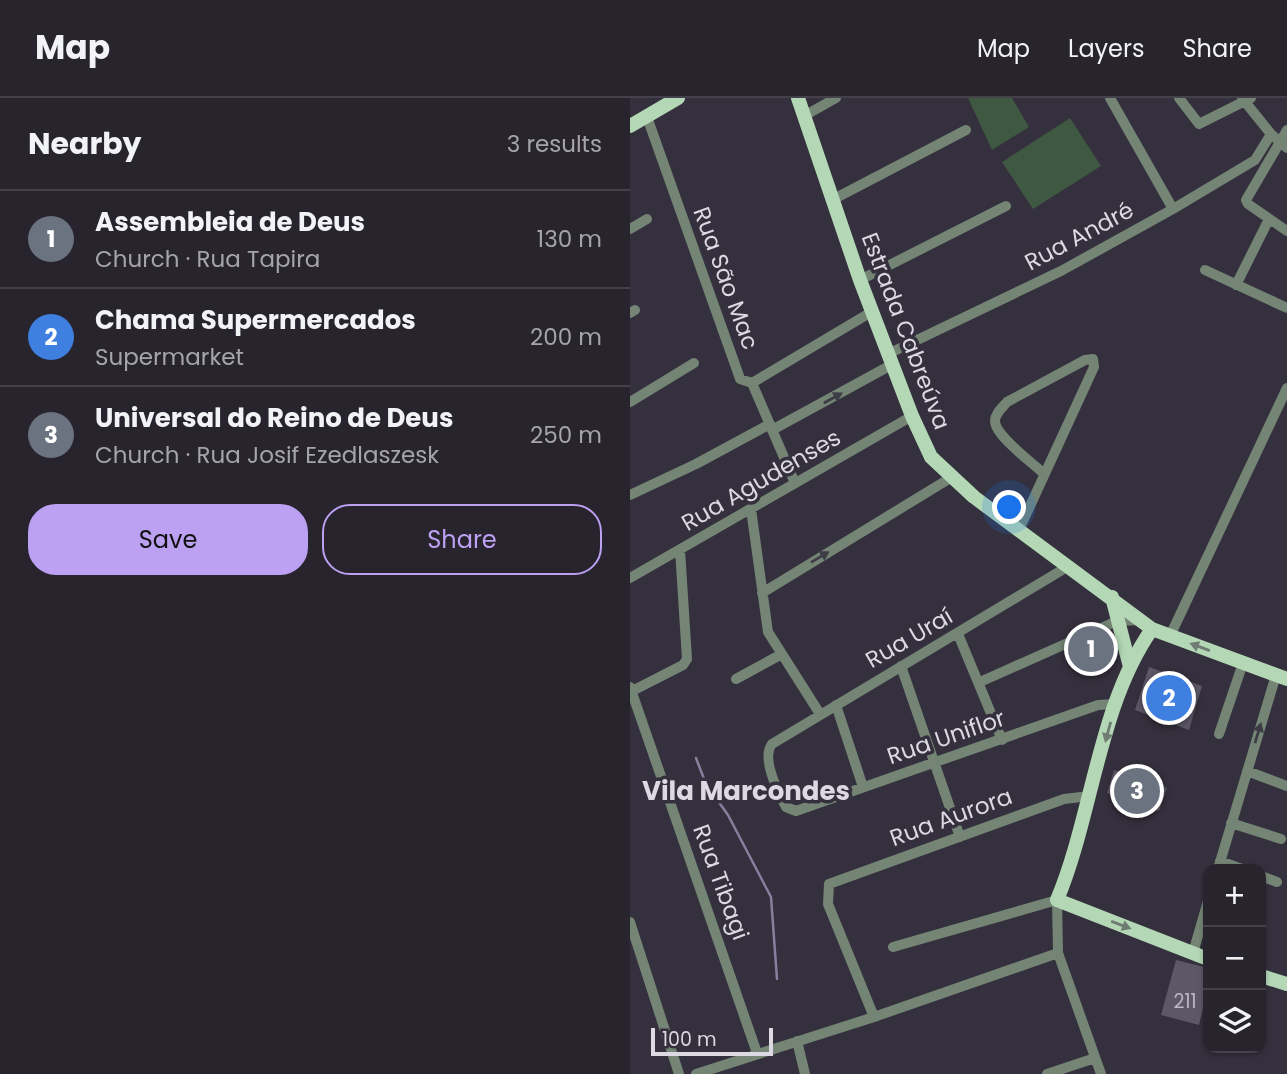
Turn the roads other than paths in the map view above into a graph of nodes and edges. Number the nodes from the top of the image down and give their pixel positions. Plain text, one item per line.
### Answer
1 (678, 98) edge
2 (798, 98) edge
3 (836, 98) edge
4 (1110, 98) edge
5 (1180, 98) edge
6 (1246, 99) edge
7 (657, 103) edge
8 (804, 116) junction
9 (647, 117) junction
10 (630, 127) edge
11 (966, 130) dead end
12 (1287, 130) edge
13 (1279, 141) edge
14 (832, 200) junction
15 (1006, 206) dead end
16 (1173, 209) junction
17 (647, 219) dead end
18 (1269, 219) junction
19 (630, 229) edge
20 (1287, 231) edge
21 (1205, 270) dead end
22 (860, 280) junction
23 (1236, 285) junction
24 (1287, 308) edge
25 (873, 311) junction
26 (892, 359) junction
27 (694, 363) dead end
28 (752, 383) junction
29 (1287, 388) edge
30 (630, 402) edge
31 (912, 416) junction
32 (771, 427) junction
33 (1044, 474) junction
34 (952, 477) junction
35 (795, 483) junction
36 (630, 495) edge
37 (751, 509) junction
38 (1019, 530) junction
39 (680, 551) junction
40 (1067, 567) junction
41 (630, 578) edge
42 (762, 593) junction
43 (1112, 597) junction
44 (1117, 621) junction
45 (1147, 624) junction
46 (958, 634) junction
47 (1170, 636) junction
48 (780, 655) junction
49 (1243, 663) junction
50 (901, 666) junction
51 (1130, 667) junction
52 (1281, 677) edge
53 (736, 679) dead end
54 (980, 682) junction
55 (631, 689) edge
56 (836, 705) junction
57 (1116, 705) junction
58 (820, 714) junction
59 (1219, 734) dead end
60 (1002, 740) junction
61 (934, 764) junction
62 (1247, 771) junction
63 (1287, 786) edge
64 (863, 787) junction
65 (1090, 796) junction
66 (791, 810) joint
67 (1231, 823) junction
68 (960, 837) junction
69 (1281, 839) dead end
70 (1219, 864) edge
71 (1266, 878) edge
72 (1277, 882) dead end
73 (1058, 900) junction
74 (1203, 918) edge
75 (630, 922) edge
76 (893, 947) dead end
77 (1058, 953) junction
78 (1193, 953) junction
79 (1203, 956) edge
80 (1266, 978) edge
81 (1287, 984) edge
82 (874, 1017) junction
83 (797, 1041) junction
84 (757, 1053) junction
85 (1095, 1058) junction
86 (679, 1074) edge
87 (696, 1074) edge
88 (805, 1074) edge
89 (1047, 1074) edge
90 (1101, 1074) edge

1 - 7 main road
2 - 8 main road, Estrada Cabreúva
3 - 8 street
4 - 16 street
5 - 6 street
6 - 13 street
7 - 9 main road
8 - 14 main road, Estrada Cabreúva
9 - 10 main road
9 - 28 street, Rua São Mac
11 - 14 street
12 - 13 street
13 - 16 street, Rua André
13 - 18 street
14 - 22 main road, Estrada Cabreúva
15 - 22 street
16 - 26 street, Rua André
17 - 19 street
18 - 20 street
18 - 23 street
21 - 23 street
22 - 25 main road, Estrada Cabreúva
23 - 24 street
25 - 26 main road, Estrada Cabreúva
25 - 28 street
26 - 31 main road, Estrada Cabreúva
32 -> 26 street, Rua André
27 - 30 street
28 - 32 street, Rua São Mac
29 - 47 street
31 - 34 main road, Estrada Cabreúva
31 - 35 street, Rua Agudenses
32 - 35 street, Rua São Mac
32 - 36 street, Rua André
33 - 33 street
33 - 38 street
34 - 38 main road, Estrada Cabreúva
42 -> 34 street
35 - 37 street, Rua Agudenses
37 - 39 street, Rua Agudenses
37 - 42 street
38 - 40 main road, Estrada Cabreúva
39 - 41 street, Rua Agudenses
39 - 55 street
40 - 43 main road, Estrada Cabreúva
40 - 46 street, Rua Uraí
42 - 48 street
43 - 44 main road
43 - 45 main road, Estrada Cabreúva
44 - 45 street
44 - 51 main road
44 - 54 street
45 - 47 main road, Estrada Cabreúva
45 - 51 main road
46 - 50 street, Rua Uraí
46 - 54 street
49 -> 47 main road, Estrada Cabreúva
48 - 53 street
48 - 58 street
49 - 52 main road, Estrada Cabreúva
49 - 59 street
50 - 56 street, Rua Uraí
50 - 61 street
51 - 57 main road
62 -> 52 street
54 - 60 street
55 - 84 street, Rua Tibagi
56 - 58 street, Rua Uraí
56 - 64 street
57 - 60 street, Rua Uniflor
57 -> 65 main road
58 - 66 street, Rua Uraí
60 - 61 street, Rua Uniflor
61 - 64 street, Rua Uniflor
61 - 68 street
62 - 63 street
62 - 67 street
64 - 66 street, Rua Uniflor
65 - 68 street, Rua Aurora
65 - 73 main road
67 - 69 street
67 - 70 street
68 - 82 street, Rua Aurora
71 - 72 street
73 - 76 street
73 - 77 street
73 -> 78 main road
74 - 78 street
75 - 86 street
77 - 82 street
77 - 85 street
78 - 79 main road
80 - 81 main road
82 - 83 street
83 - 84 street
83 - 88 street
84 - 87 street
85 - 89 street
85 - 90 street

